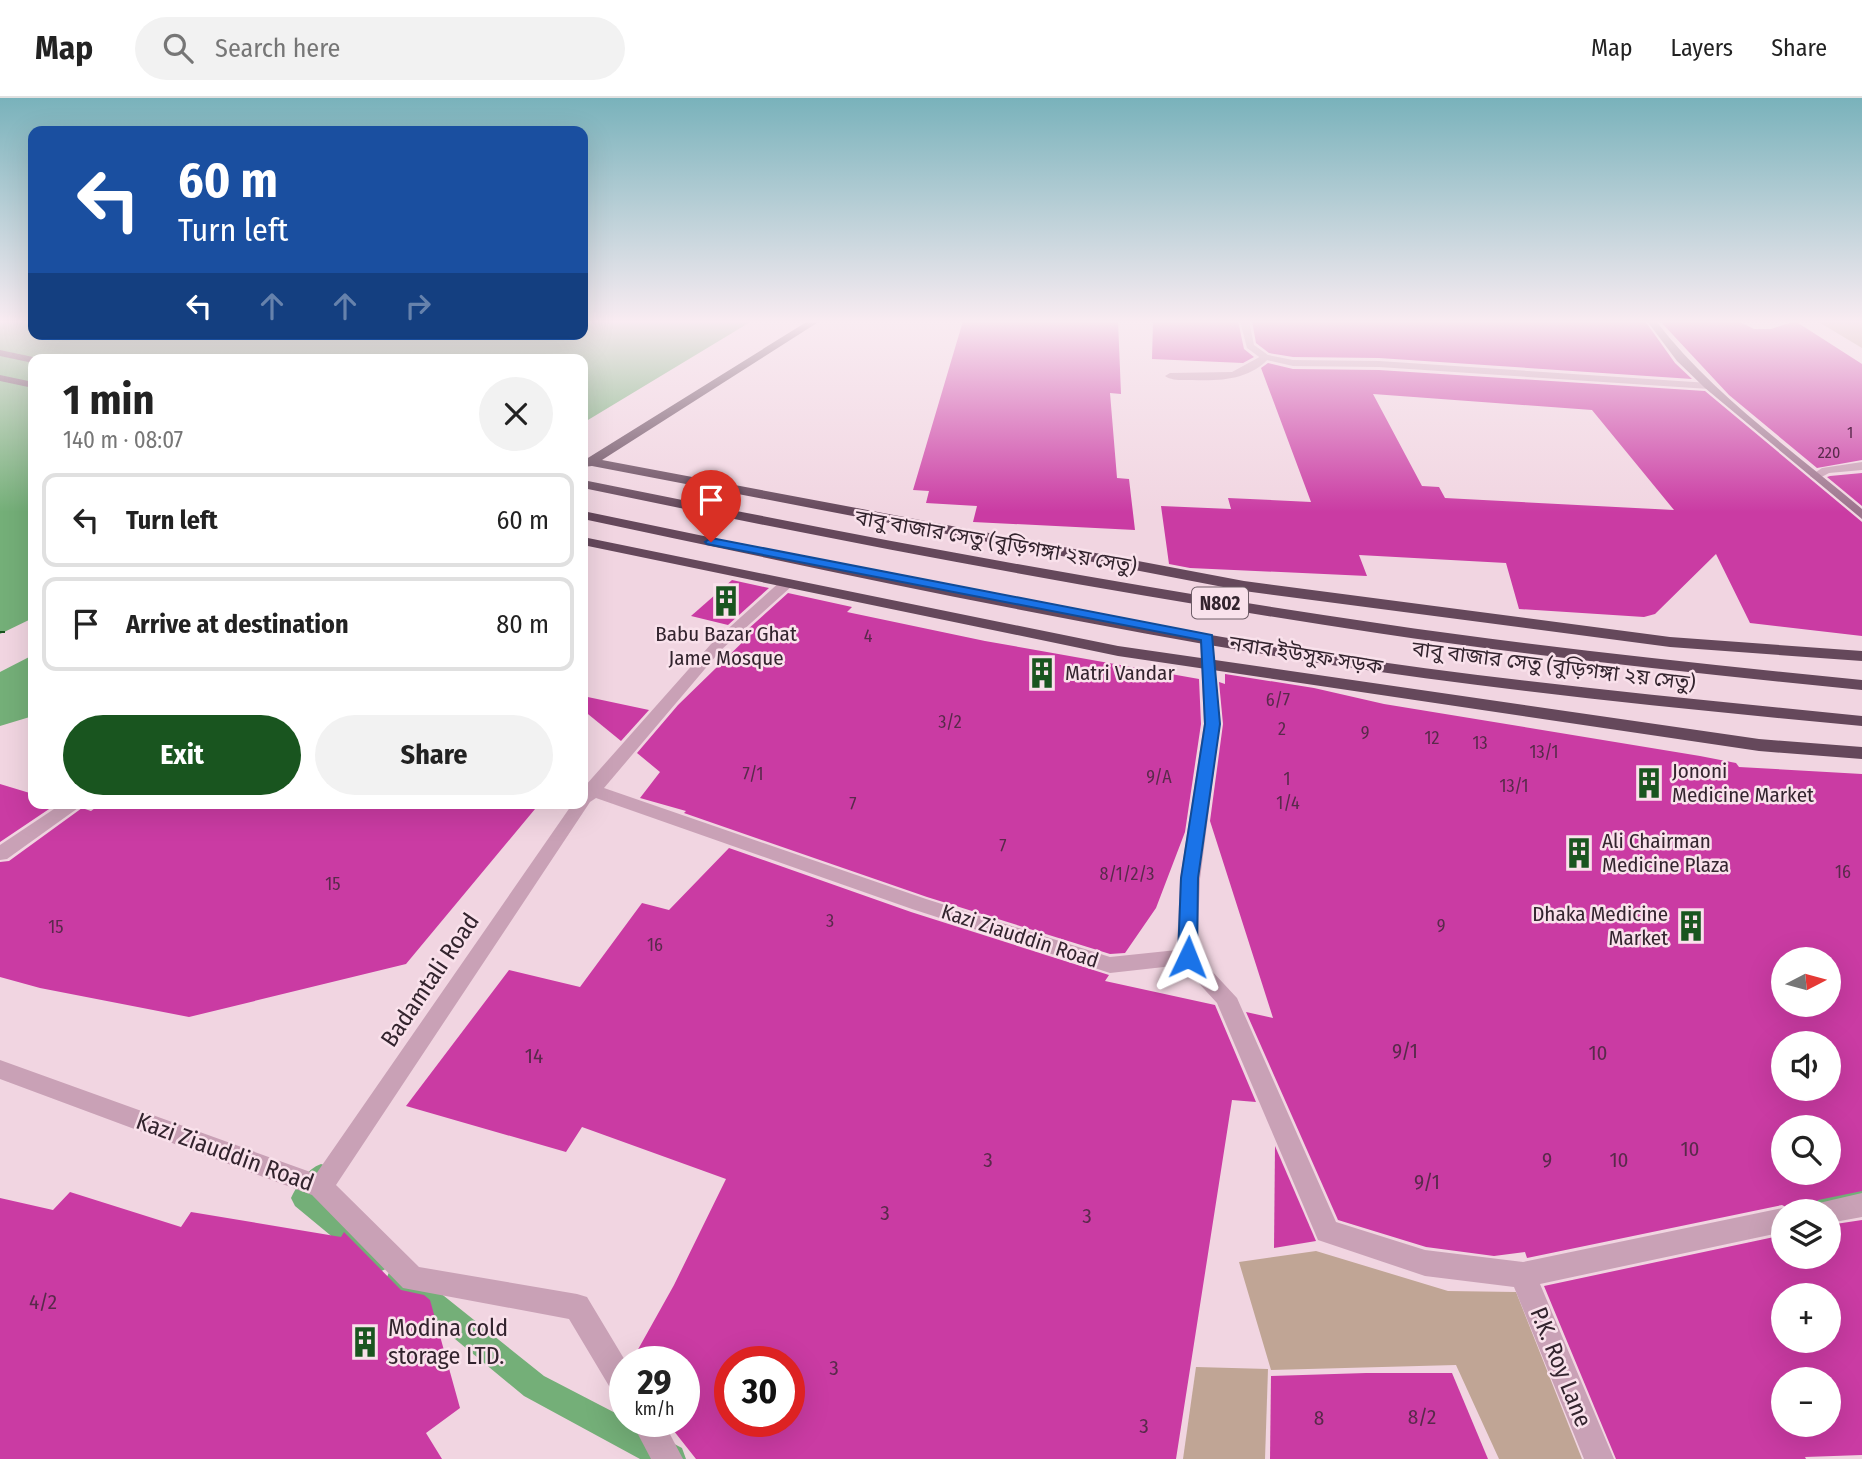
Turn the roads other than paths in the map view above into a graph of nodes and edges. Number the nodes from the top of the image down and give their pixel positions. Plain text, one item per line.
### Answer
1 (714, 385) edge
2 (1687, 385) edge
3 (1709, 386) joint
4 (588, 463) edge
5 (588, 464) edge
6 (1862, 466) edge
7 (1816, 476) junction
8 (588, 485) edge
9 (1862, 515) edge
10 (588, 516) edge
11 (588, 542) edge
12 (788, 583) junction
13 (1207, 638) junction
14 (1862, 656) edge
15 (1208, 663) junction
16 (1862, 685) edge
17 (1862, 722) edge
18 (1862, 753) edge
19 (588, 796) edge
20 (588, 800) edge
21 (67, 809) edge
22 (578, 809) edge
23 (0, 854) edge
24 (1188, 957) junction
25 (0, 1069) edge
26 (321, 1187) junction
27 (1862, 1205) edge
28 (1841, 1209) edge
29 (1771, 1223) edge
30 (1523, 1275) junction
31 (609, 1360) edge
32 (655, 1437) edge
33 (668, 1459) edge
34 (1599, 1459) edge

1 - 4 highway
2 - 3 street
3 - 7 main road
5 - 14 highway
6 - 7 street
7 - 9 main road
8 - 16 highway, বাবু বাজার সেতু (বুড়িগঙ্গা ২য় সেতু) / N802
10 - 13 highway, বাবু বাজার সেতু (বুড়িগঙ্গা ২য় সেতু) / N802
11 - 12 highway, নবাব ইউসুফ সড়ক
12 - 15 highway, নবাব ইউসুফ সড়ক
12 - 19 street, Badamtali Road
13 - 15 street
13 - 17 highway, বাবু বাজার সেতু (বুড়িগঙ্গা ২য় সেতু) / N802
15 - 18 highway, নবাব ইউসুফ সড়ক
15 - 24 street
20 - 24 street, Kazi Ziauddin Road
21 - 23 street
22 - 26 street, Badamtali Road
24 - 30 street
25 - 26 street, Kazi Ziauddin Road
26 - 31 street, Kazi Ziauddin Road
27 - 28 street
29 - 30 street
30 - 34 street, P.K. Roy Lane
32 - 33 street

